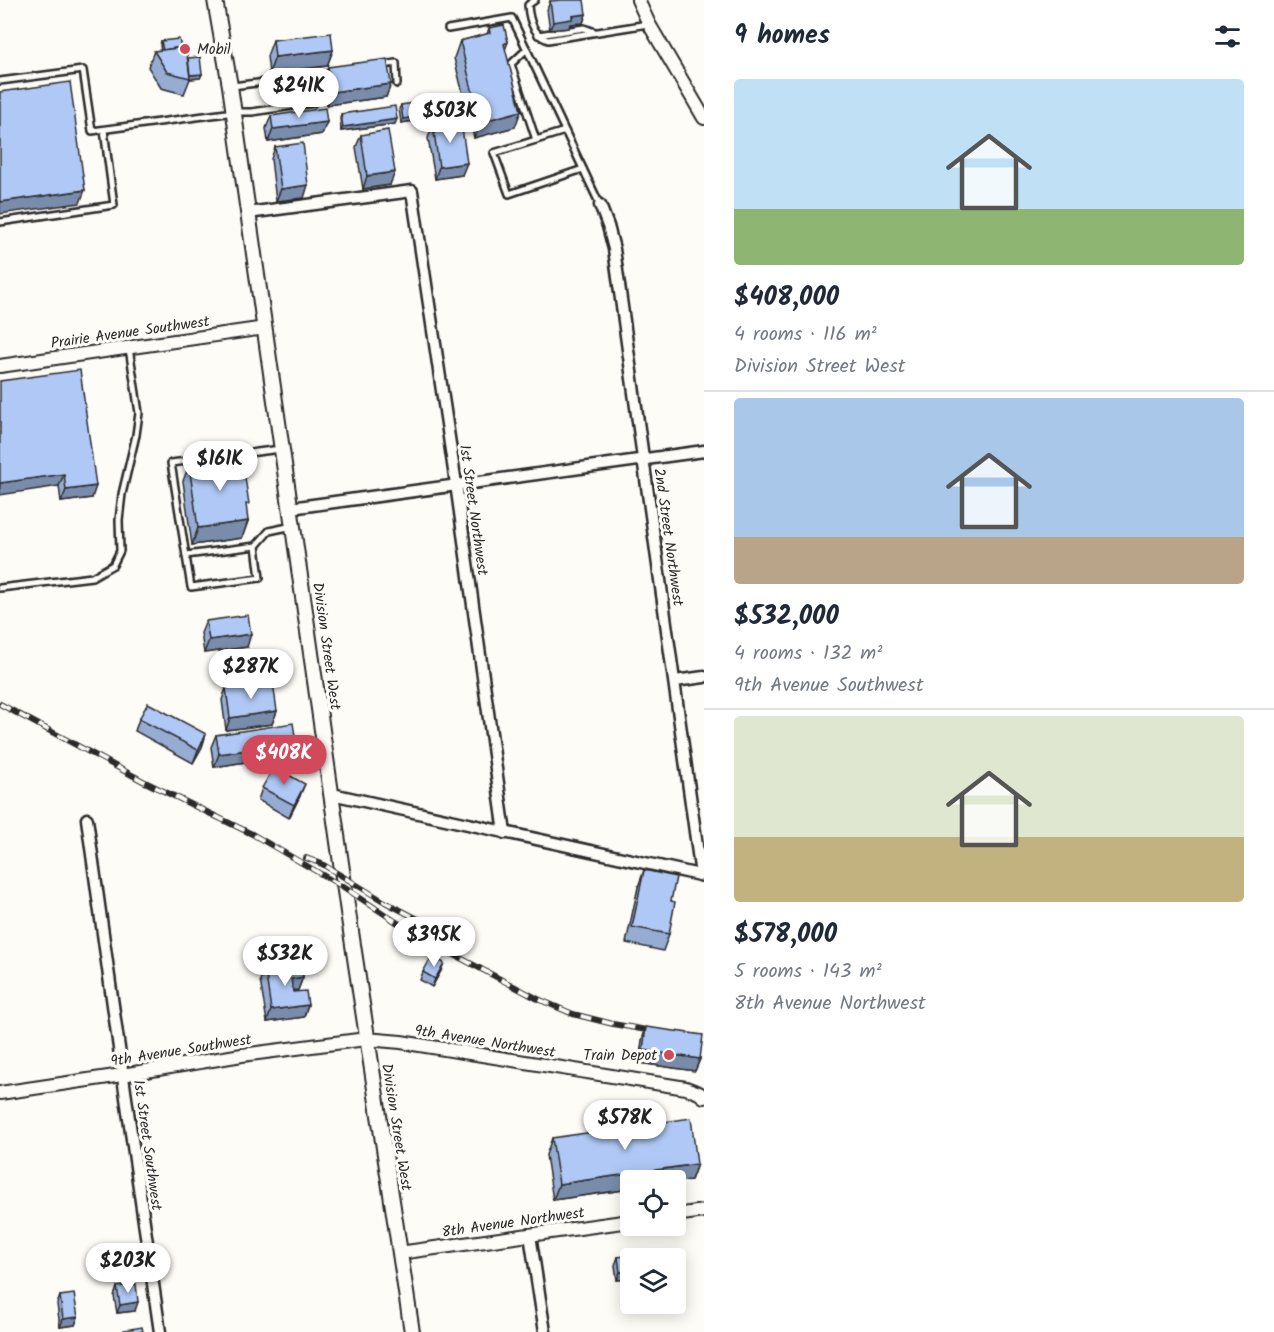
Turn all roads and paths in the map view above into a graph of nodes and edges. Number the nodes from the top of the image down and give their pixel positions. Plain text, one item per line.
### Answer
1 (215, 0) edge
2 (535, 0) edge
3 (638, 0) edge
4 (649, 24) junction
5 (448, 29) dead end
6 (527, 49) junction
7 (373, 66) edge
8 (339, 71) edge
9 (316, 76) junction
10 (0, 81) edge
11 (398, 84) dead end
12 (230, 86) junction
13 (234, 112) junction
14 (704, 118) edge
15 (104, 130) junction
16 (565, 130) junction
17 (536, 140) junction
18 (583, 169) junction
19 (600, 205) joint
20 (248, 213) junction
21 (0, 222) edge
22 (265, 328) junction
23 (129, 348) junction
24 (0, 366) edge
25 (282, 449) junction
26 (704, 451) edge
27 (642, 458) junction
28 (456, 484) junction
29 (291, 508) junction
30 (293, 526) junction
31 (256, 546) junction
32 (186, 555) junction
33 (0, 588) edge
34 (704, 676) edge
35 (675, 681) junction
36 (332, 794) junction
37 (87, 819) dead end
38 (505, 833) junction
39 (702, 876) edge
40 (366, 1039) junction
41 (123, 1075) junction
42 (0, 1094) edge
43 (704, 1097) edge
44 (704, 1211) edge
45 (686, 1213) edge
46 (620, 1222) edge
47 (530, 1235) junction
48 (399, 1253) junction
49 (160, 1332) edge
50 (412, 1332) edge
51 (545, 1332) edge

1 - 12 main road, Division Street West
2 - 4 lane
3 - 4 street
4 - 14 street
5 - 6 lane
6 - 16 lane
6 - 17 lane
7 - 11 lane
8 - 9 lane
9 - 12 lane
9 - 13 lane
10 - 15 lane
12 - 13 main road, Division Street West
13 - 15 lane
13 - 20 main road, Division Street West
15 - 21 lane
16 - 17 lane
16 - 18 lane
17 - 18 lane
18 - 19 lane
19 - 27 street, 2nd Street Northwest
20 - 22 main road, Division Street West
20 - 28 street, 1st Street Northwest
22 - 23 street, Prairie Avenue Southwest
22 - 25 main road, Division Street West
23 - 24 street, Prairie Avenue Southwest
23 - 33 lane
25 - 29 main road, Division Street West
25 - 32 lane
26 - 27 street
27 - 28 street
27 - 35 street, 2nd Street Northwest
28 - 29 street
28 - 38 street, 1st Street Northwest
29 - 30 main road, Division Street West
30 - 31 lane
30 - 36 main road, Division Street West
31 - 32 lane
31 - 32 lane
34 - 35 street
35 - 39 street, 2nd Street Northwest
36 - 38 street
36 - 40 main road, Division Street West
37 - 41 street, 1st Street Southwest
38 - 39 street
40 - 41 street, 9th Avenue Southwest
40 - 43 street, 9th Avenue Northwest
40 - 48 main road, Division Street West
41 - 42 street, 9th Avenue Southwest
41 - 49 street, 1st Street Southwest
44 - 45 street
46 - 47 street, 8th Avenue Northwest
47 - 48 street, 8th Avenue Northwest
47 - 51 street
48 - 50 main road, Division Street West

